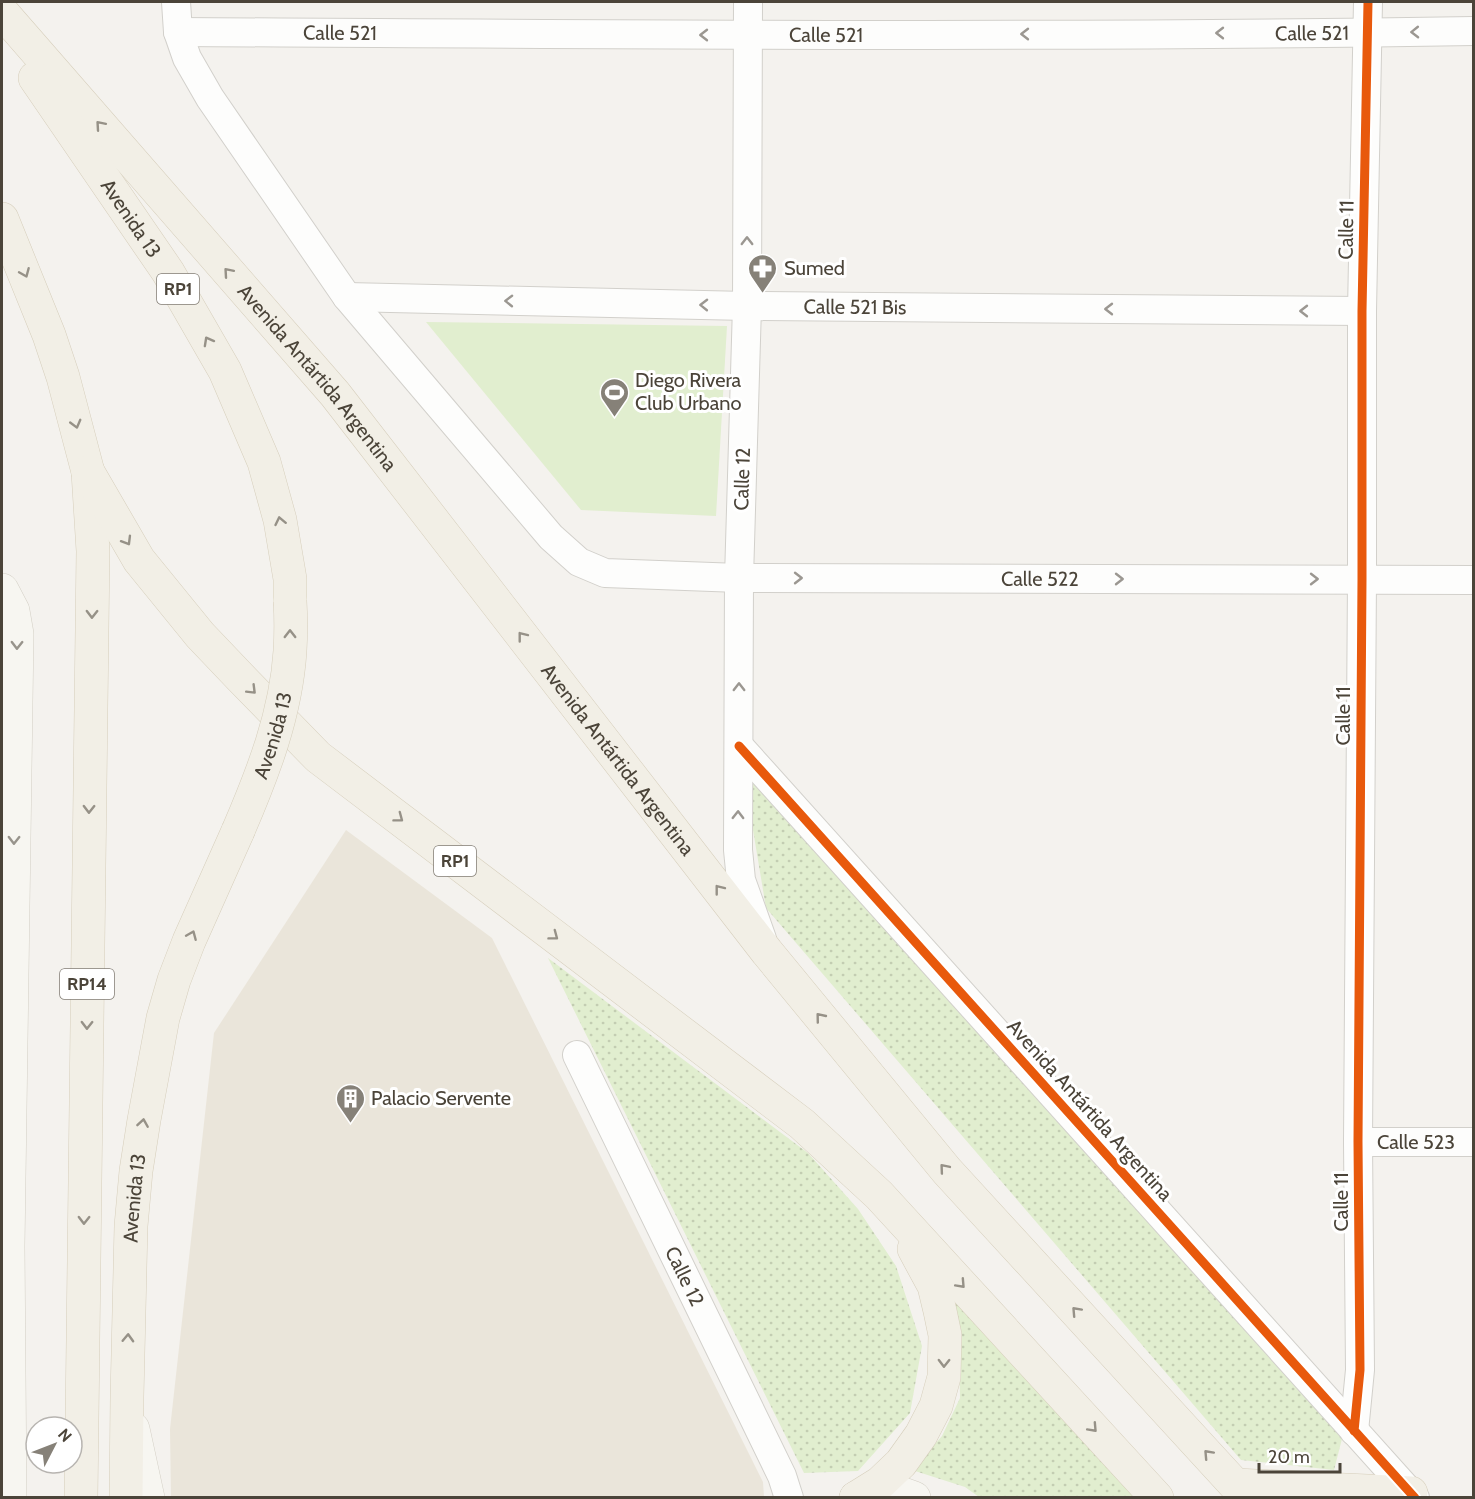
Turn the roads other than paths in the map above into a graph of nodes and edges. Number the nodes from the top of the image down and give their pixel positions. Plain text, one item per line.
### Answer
1 (176, 2) edge
2 (748, 2) edge
3 (1368, 2) edge
4 (2, 12) edge
5 (2, 29) edge
6 (1473, 31) edge
7 (178, 32) junction
8 (1368, 33) junction
9 (748, 35) junction
10 (2, 219) edge
11 (347, 297) junction
12 (747, 306) junction
13 (1362, 311) junction
14 (88, 472) junction
15 (739, 578) junction
16 (1362, 579) junction
17 (1473, 580) edge
18 (2, 590) edge
19 (739, 746) junction
20 (767, 952) junction
21 (578, 1054) dead end
22 (5, 1135) edge
23 (1473, 1142) edge
24 (1358, 1143) junction
25 (879, 1195) junction
26 (5, 1246) edge
27 (127, 1397) junction
28 (1354, 1431) junction
29 (1242, 1491) edge
30 (1413, 1495) edge
31 (10, 1497) edge
32 (81, 1497) edge
33 (126, 1497) edge
34 (148, 1497) edge
35 (789, 1497) edge
36 (856, 1497) edge
37 (914, 1497) edge
38 (1157, 1497) edge

1 - 7 street
2 - 9 street, Calle 12
3 - 8 street, Calle 11
20 -> 4 main road, Avenida Antártida Argentina
27 -> 5 main road, Avenida 13 / RP1, bridge
6 -> 8 street, Calle 521
9 -> 7 street, Calle 521
7 - 11 street
8 -> 9 street, Calle 521
8 - 13 street, Calle 11
12 -> 9 street, Calle 12
10 -> 14 main road, RP1
12 -> 11 street, Calle 521 Bis
11 - 15 street, Calle 522
13 -> 12 street, Calle 521 Bis
12 - 15 street, Calle 12
13 - 16 street, Calle 11
14 -> 25 main road, RP1
14 -> 32 main road, RP14
15 -> 16 street, Calle 522
19 -> 15 street, Calle 12
16 - 17 street, Calle 522
16 - 24 street, Calle 11
18 -> 22 street
20 -> 19 street, Calle 12
19 - 28 street, Avenida Antártida Argentina
29 -> 20 main road, Avenida Antártida Argentina
21 - 35 street, Calle 12
22 - 26 street
23 - 24 street, Calle 523
24 - 28 street, Calle 11
25 -> 36 main road
25 -> 38 main road
26 - 31 street
27 - 33 main road, Avenida 13
27 - 34 street, RP1
28 - 30 street, Avenida Antártida Argentina
29 - 30 main road
36 - 37 street

